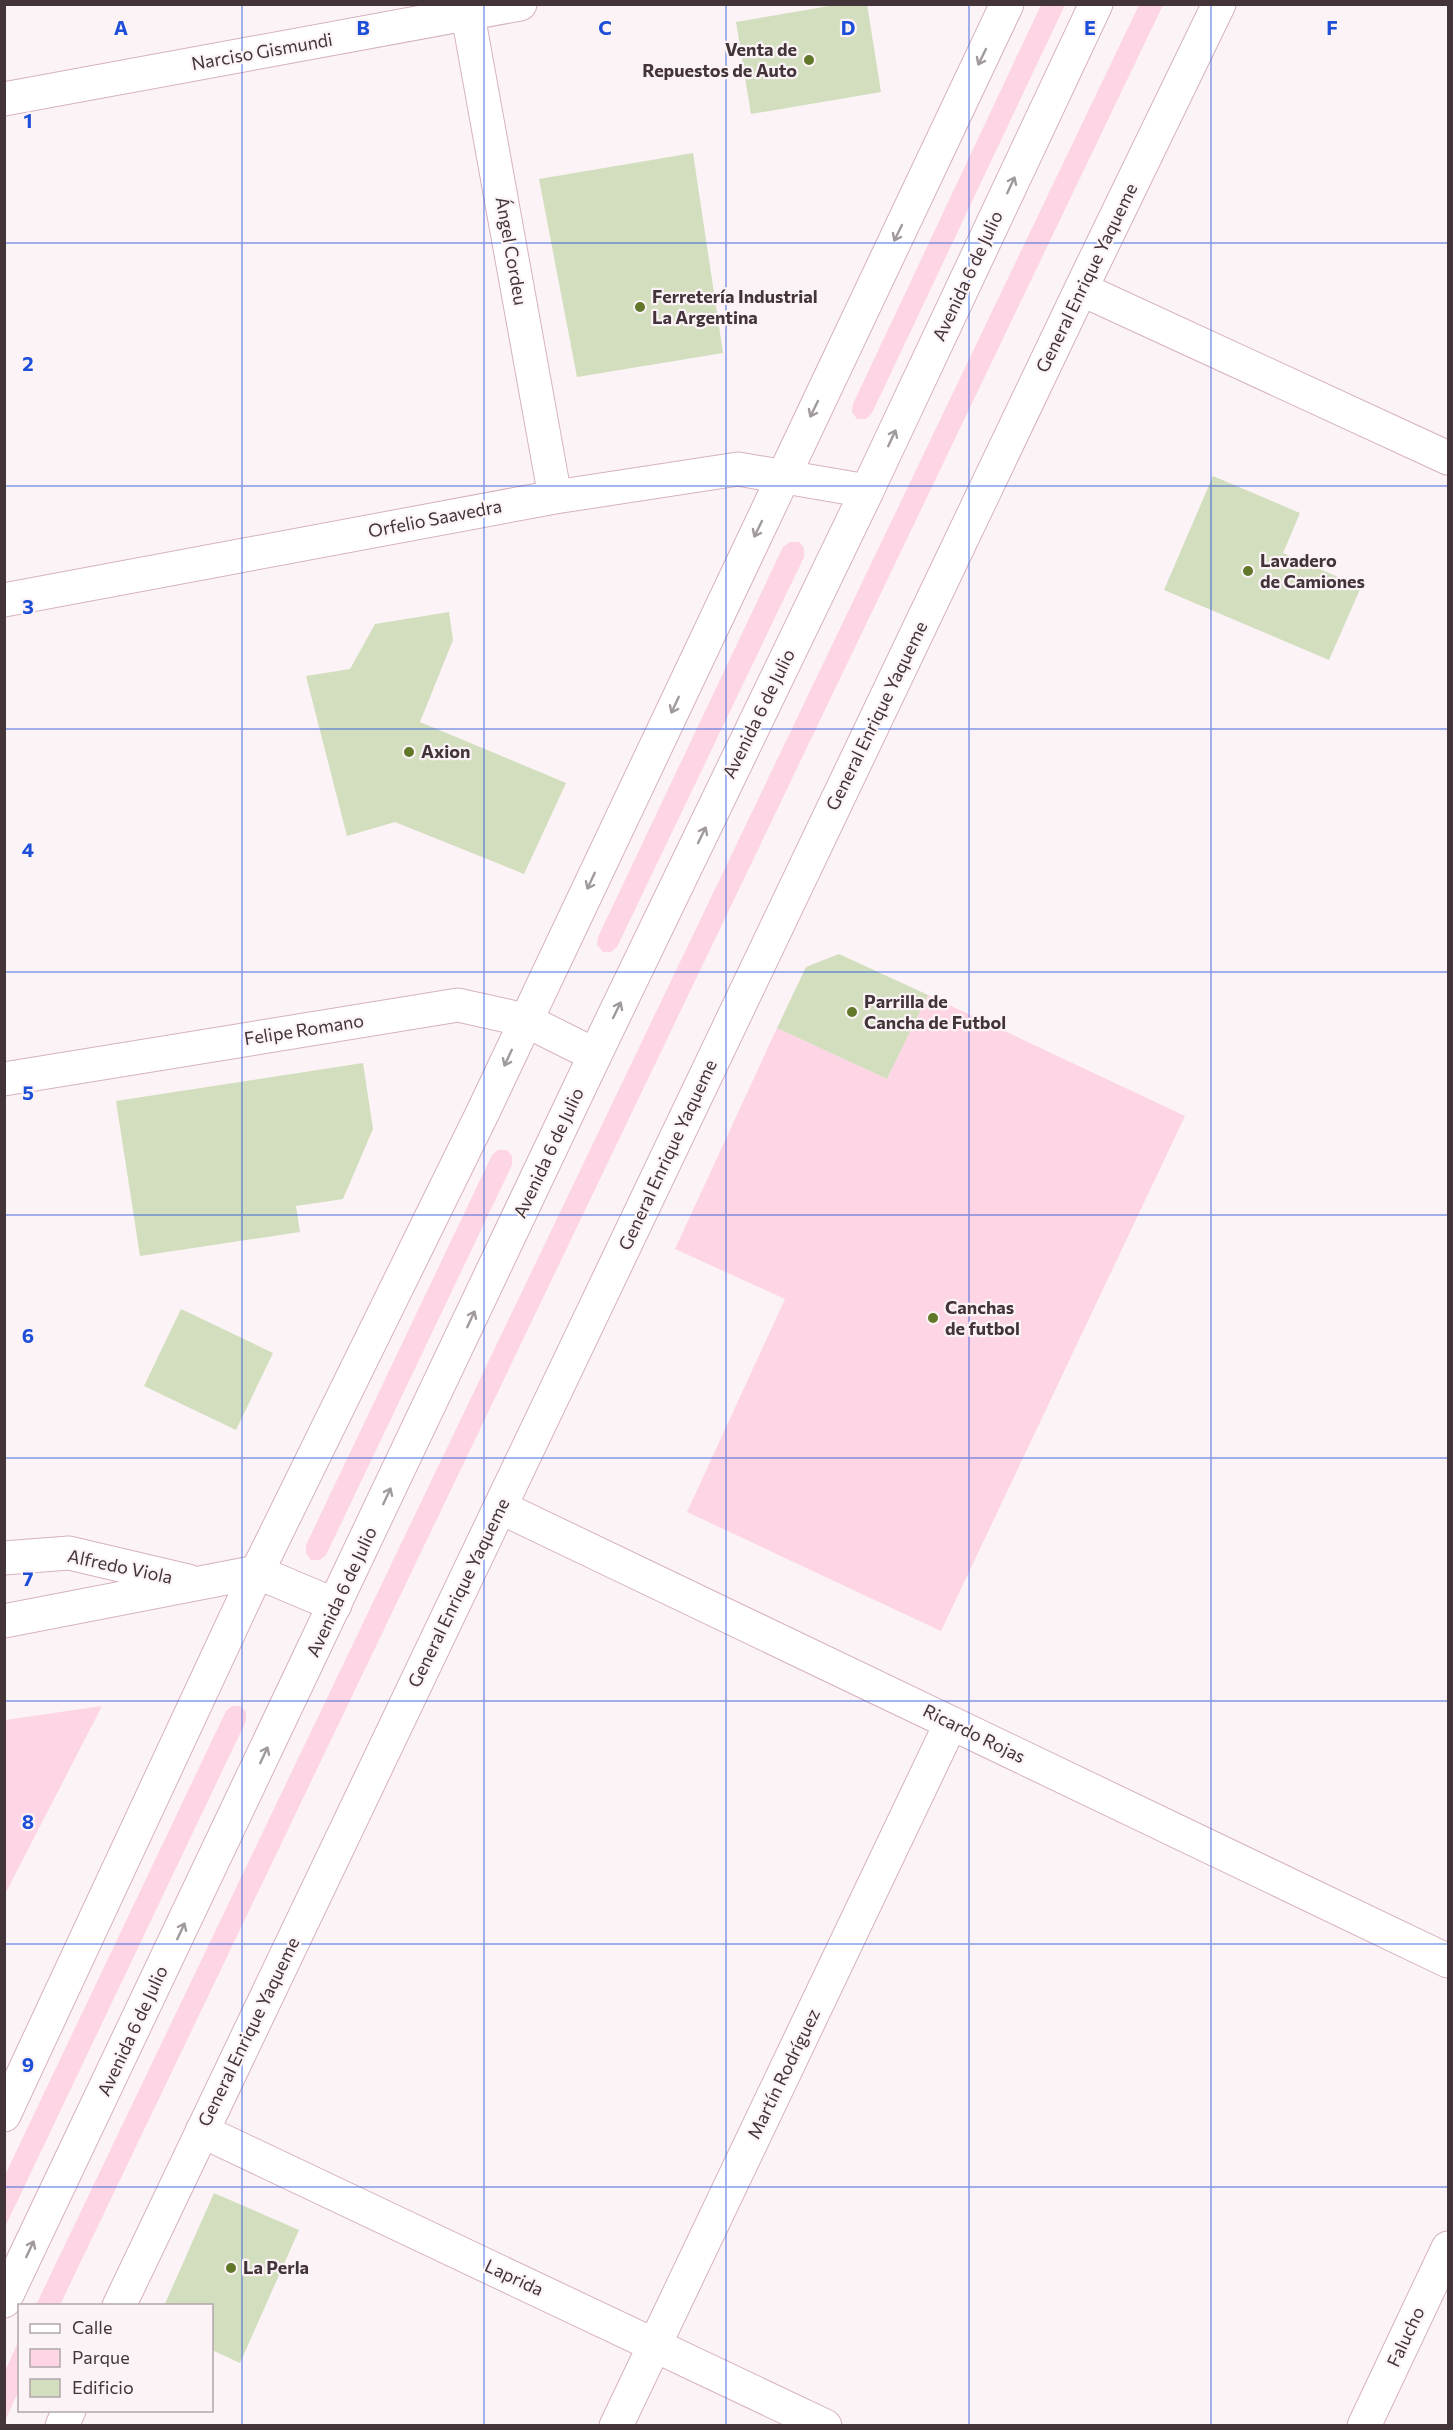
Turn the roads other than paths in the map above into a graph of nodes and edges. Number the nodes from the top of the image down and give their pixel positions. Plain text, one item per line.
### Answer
1 (520, 4) edge
2 (1007, 4) edge
3 (1096, 4) edge
4 (1219, 4) edge
5 (466, 9) edge
6 (4, 99) edge
7 (1081, 289) junction
8 (1449, 458) edge
9 (784, 476) junction
10 (867, 491) junction
11 (555, 497) junction
12 (4, 600) edge
13 (525, 1020) junction
14 (595, 1055) junction
15 (4, 1079) edge
16 (502, 1502) junction
17 (4, 1558) edge
18 (257, 1572) junction
19 (200, 1584) junction
20 (335, 1605) junction
21 (4, 1621) edge
22 (951, 1723) junction
23 (1449, 1947) edge
24 (1449, 1961) edge
25 (4, 2115) edge
26 (202, 2131) junction
27 (1449, 2248) edge
28 (4, 2301) edge
29 (120, 2304) edge
30 (655, 2345) junction
31 (68, 2412) edge
32 (62, 2426) edge
33 (616, 2426) edge
34 (825, 2426) edge
35 (1364, 2426) edge

1 - 5 street, Narciso Gismundi
2 -> 9 street
10 -> 3 street, Avenida 6 de Julio
4 - 7 street, General Enrique Yaqueme
5 - 6 street, Narciso Gismundi
5 - 11 street, Ángel Cordeu
7 - 8 street
7 - 16 street, General Enrique Yaqueme
9 - 10 street, Orfelio Saavedra
9 - 11 street, Orfelio Saavedra
9 -> 13 street
14 -> 10 street, Avenida 6 de Julio
11 - 12 street, Orfelio Saavedra
13 - 14 street, Felipe Romano
13 - 15 street, Felipe Romano
13 -> 18 street
20 -> 14 street, Avenida 6 de Julio
16 - 22 street, Ricardo Rojas
16 - 23 street, Ricardo Rojas
16 - 26 street, General Enrique Yaqueme
17 - 19 street, Alfredo Viola
18 - 19 street, Alfredo Viola
18 - 20 street
18 - 25 street
19 - 21 street, Alfredo Viola
28 -> 20 street, Avenida 6 de Julio
22 - 24 street, Ricardo Rojas
22 - 30 street, Martín Rodríguez
26 - 29 street, General Enrique Yaqueme
26 - 30 street, Laprida
27 - 35 street, Falucho
30 - 33 street, Martín Rodríguez
30 - 34 street, Laprida
31 - 32 street

